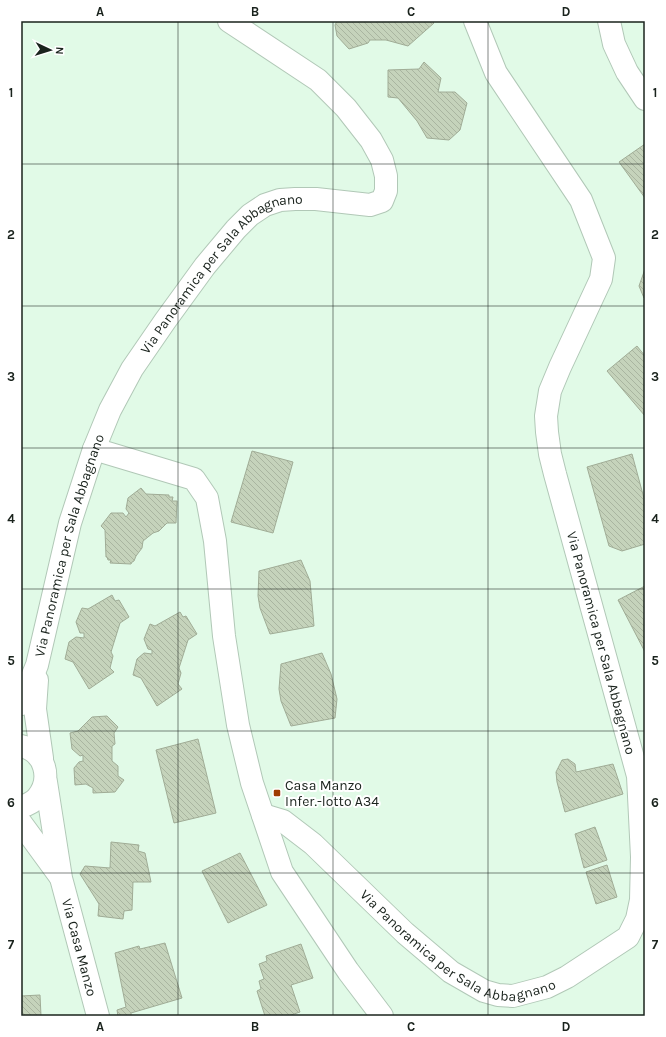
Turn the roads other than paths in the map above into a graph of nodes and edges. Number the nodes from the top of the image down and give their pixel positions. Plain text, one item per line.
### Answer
1 (230, 21) edge
2 (475, 21) edge
3 (609, 21) edge
4 (645, 99) edge
5 (94, 449) junction
6 (37, 665) junction
7 (21, 704) edge
8 (21, 746) edge
9 (42, 758) junction
10 (46, 782) junction
11 (21, 807) edge
12 (263, 815) junction
13 (21, 823) edge
14 (61, 878) junction
15 (98, 1016) edge
16 (382, 1016) edge

1 - 5 street, Via Panoramica per Sala Abbagnano
2 - 12 street, Via Panoramica per Sala Abbagnano
3 - 4 street
5 - 6 street, Via Panoramica per Sala Abbagnano
5 - 12 street
6 - 7 street, Via Panoramica per Sala Abbagnano
6 - 9 street, Via Panoramica per Sala Abbagnano
8 - 9 street
9 - 10 street, Via Panoramica per Sala Abbagnano
10 - 11 street
10 - 14 street, Via Casa Manzo
12 - 16 street
13 - 14 street, Via Casa Manzo
14 - 15 street, Via Casa Manzo

